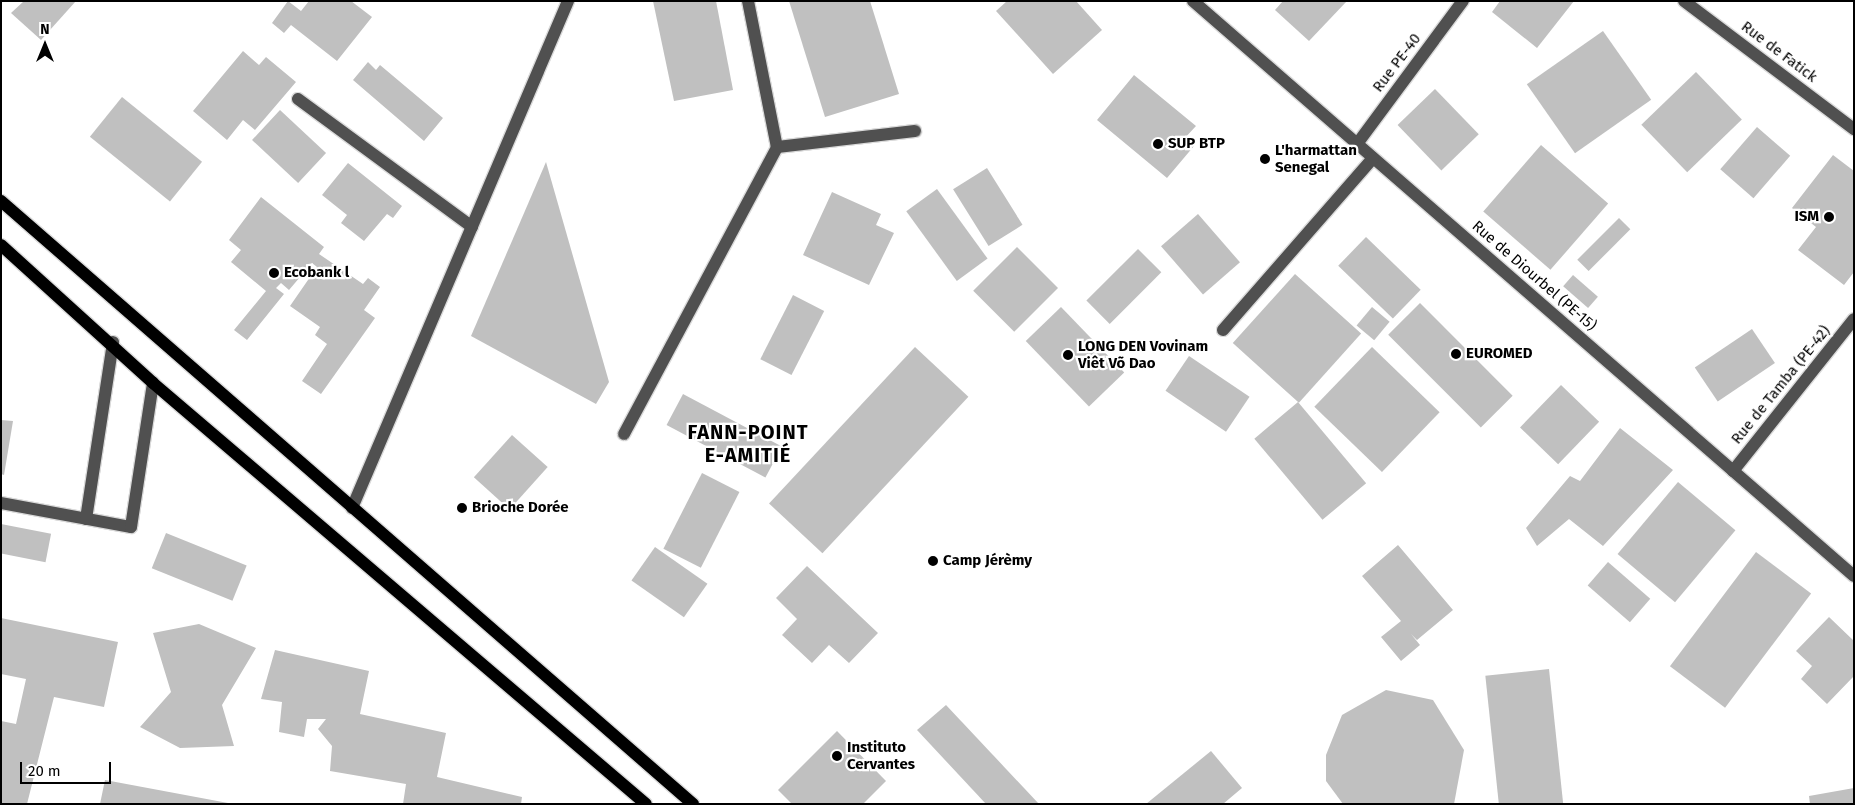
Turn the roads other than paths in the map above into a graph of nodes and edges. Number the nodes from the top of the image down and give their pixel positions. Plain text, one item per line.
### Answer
1 (568, 1) edge
2 (748, 1) edge
3 (1193, 1) edge
4 (1463, 1) edge
5 (1684, 1) edge
6 (298, 99) dead end
7 (1854, 130) edge
8 (915, 131) dead end
9 (1357, 144) junction
10 (777, 147) junction
11 (1373, 158) junction
12 (1, 201) edge
13 (472, 227) junction
14 (1, 245) edge
15 (1854, 319) edge
16 (1224, 330) dead end
17 (113, 342) junction
18 (153, 383) junction
19 (624, 434) dead end
20 (1733, 471) junction
21 (1, 502) edge
22 (352, 508) junction
23 (86, 519) junction
24 (1854, 576) edge
25 (646, 804) edge
26 (693, 804) edge

1 - 13 street
2 - 10 street
3 - 9 street, Rue de Diourbel (PE-15)
4 - 9 street, Rue PE-40
5 - 7 street, Rue de Fatick
6 - 13 street
8 - 10 street
9 - 11 street, Rue de Diourbel (PE-15)
10 - 19 street
11 - 16 street
11 - 20 street, Rue de Diourbel (PE-15)
12 - 22 main road
13 - 22 street
14 - 17 main road
15 - 20 street, Rue de Tamba (PE-42)
17 - 18 main road
17 - 23 street
18 - 23 street
18 - 25 main road
20 - 24 street, Rue de Diourbel (PE-15)
21 - 23 street
22 - 26 main road

